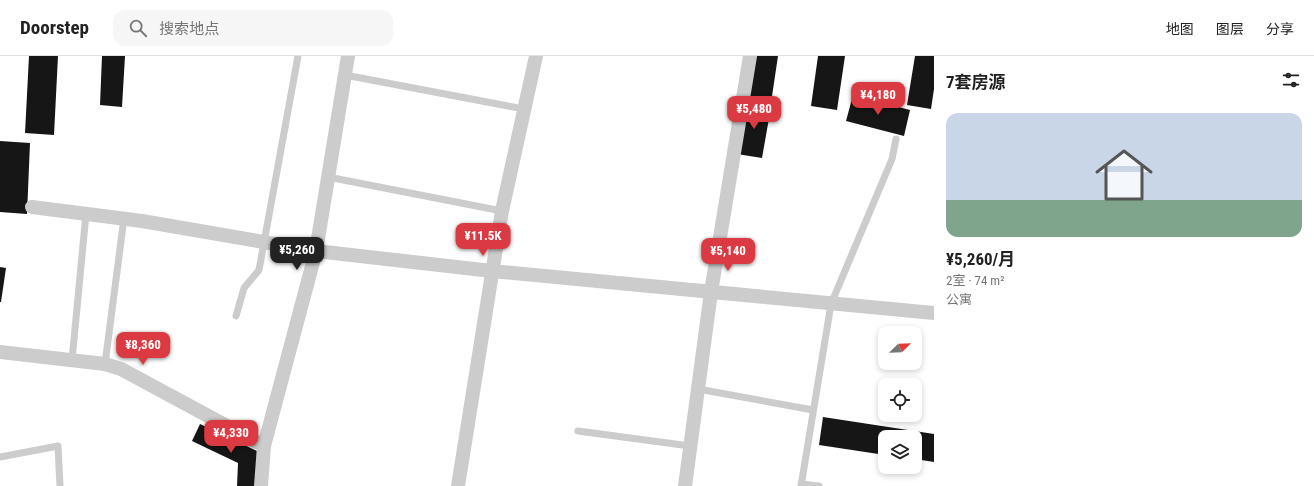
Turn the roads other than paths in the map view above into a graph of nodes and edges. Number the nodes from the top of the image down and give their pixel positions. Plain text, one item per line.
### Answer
1 (298, 56) edge
2 (348, 56) edge
3 (536, 56) edge
4 (750, 56) edge
5 (344, 75) junction
6 (524, 109) junction
7 (896, 139) dead end
8 (328, 176) junction
9 (32, 207) dead end
10 (502, 211) junction
11 (86, 214) junction
12 (124, 218) junction
13 (264, 242) junction
14 (316, 251) junction
15 (492, 271) junction
16 (711, 292) junction
17 (831, 304) junction
18 (934, 313) edge
19 (236, 316) dead end
20 (0, 352) edge
21 (72, 360) junction
22 (105, 364) junction
23 (698, 389) junction
24 (813, 410) junction
25 (578, 431) dead end
26 (264, 446) junction
27 (690, 446) junction
28 (0, 457) edge
29 (801, 485) edge
30 (60, 486) edge
31 (261, 486) edge
32 (458, 486) edge
33 (685, 486) edge
34 (818, 486) edge

1 - 13 lane
2 - 5 street
3 - 6 street
4 - 16 street
5 - 6 lane
5 - 8 street
6 - 10 street
7 - 17 lane
8 - 10 lane
8 - 14 street
9 - 11 street
10 - 15 street
11 - 12 street
11 - 21 lane
12 - 13 street
12 - 22 lane
13 - 14 street
13 - 19 lane
14 - 15 street
14 - 26 street
15 - 16 street
15 - 32 street
16 - 17 street
16 - 23 street
17 - 18 street
17 - 24 lane
20 - 21 street
21 - 22 street
22 - 26 street
23 - 24 lane
23 - 27 street
24 - 29 lane
25 - 27 lane
26 - 31 street
27 - 33 street
28 - 30 lane
29 - 34 lane

